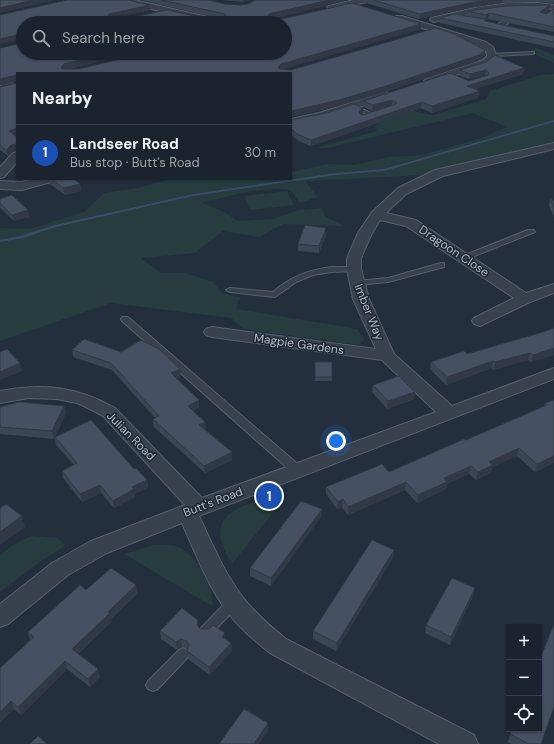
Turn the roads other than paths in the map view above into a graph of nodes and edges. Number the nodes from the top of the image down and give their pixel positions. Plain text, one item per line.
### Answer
1 (128, 0) edge
2 (365, 2) edge
3 (554, 7) edge
4 (166, 10) junction
5 (323, 10) edge
6 (554, 10) edge
7 (150, 14) edge
8 (548, 14) edge
9 (389, 15) edge
10 (192, 16) edge
11 (452, 16) junction
12 (468, 19) edge
13 (488, 23) edge
14 (419, 24) junction
15 (512, 28) edge
16 (436, 29) junction
17 (418, 35) edge
18 (532, 53) dead end
19 (492, 55) junction
20 (0, 81) edge
21 (418, 84) edge
22 (14, 86) edge
23 (0, 89) edge
24 (394, 92) edge
25 (352, 106) junction
26 (379, 113) edge
27 (372, 115) junction
28 (362, 118) edge
29 (292, 122) edge
30 (554, 146) edge
31 (10, 159) edge
32 (0, 174) edge
33 (43, 180) edge
34 (0, 185) edge
35 (377, 215) junction
36 (531, 232) dead end
37 (464, 257) junction
38 (441, 265) dead end
39 (354, 269) junction
40 (357, 283) junction
41 (554, 288) edge
42 (230, 290) dead end
43 (525, 299) junction
44 (125, 319) dead end
45 (480, 321) dead end
46 (212, 332) dead end
47 (387, 356) junction
48 (554, 373) edge
49 (0, 397) edge
50 (449, 414) junction
51 (297, 470) junction
52 (193, 510) junction
53 (234, 602) junction
54 (0, 617) edge
55 (205, 632) edge
56 (183, 654) dead end
57 (153, 685) dead end
58 (465, 744) edge

1 - 4 street
2 - 5 street
3 - 11 street
4 - 7 street
4 - 10 street
6 - 8 lane
9 - 14 street
11 - 12 lane
11 - 14 street
13 - 15 street
14 - 16 street
16 - 17 street
16 - 19 street
18 - 19 lane
19 - 21 street
20 - 22 street
22 - 23 street
24 - 25 street
25 - 27 lane
25 - 29 street
26 - 27 lane
27 - 28 lane
30 - 35 street, Imber Way
31 - 32 street
33 - 34 street
35 - 37 street, Dragoon Close
35 - 39 street, Imber Way
36 - 37 lane
37 - 43 street, Dragoon Close
38 - 40 lane
39 - 40 street, Imber Way
39 - 42 lane
40 - 47 street, Imber Way
41 - 43 street
43 - 45 street
44 - 51 lane
46 - 47 street, Magpie Gardens
47 - 50 street, Imber Way
48 - 50 street, Butt's Road
49 - 52 street, Julian Road
50 - 51 street, Butt's Road
51 - 52 street, Butt's Road
52 - 53 street, Julian Road
52 - 54 street, Butt's Road
53 - 55 lane
53 - 58 street, Julian Road
56 - 57 lane

